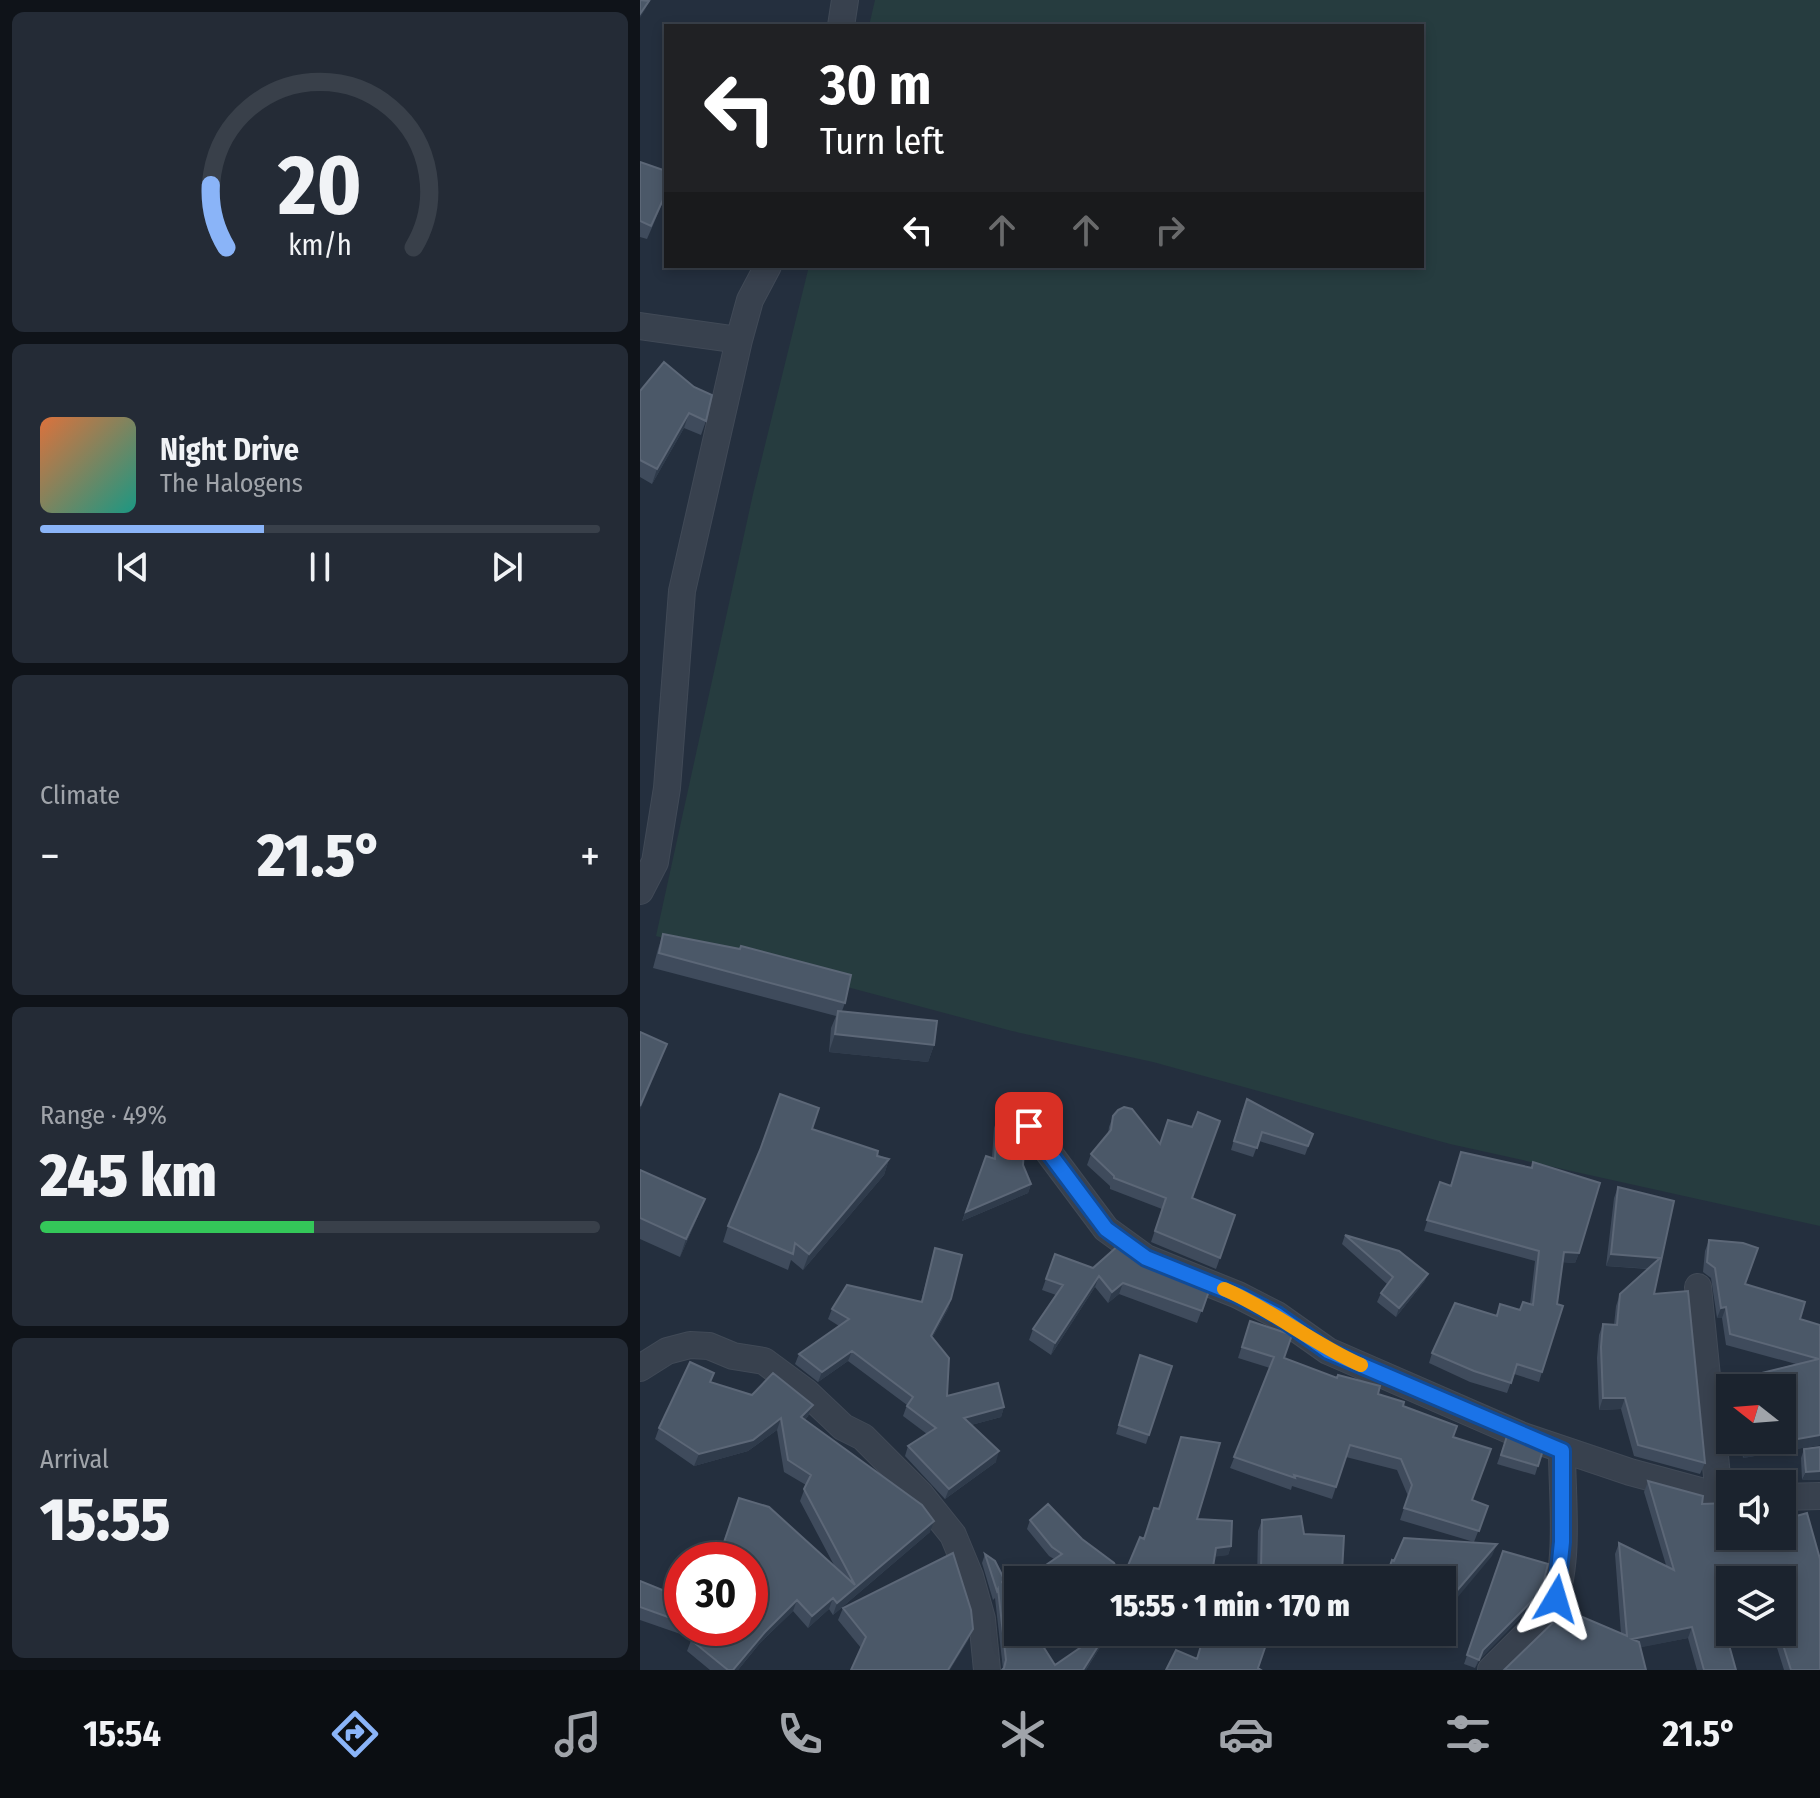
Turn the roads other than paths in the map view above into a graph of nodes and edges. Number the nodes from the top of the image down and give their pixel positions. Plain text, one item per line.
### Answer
1 (845, 0) edge
2 (841, 24) edge
3 (767, 268) edge
4 (640, 326) edge
5 (739, 340) junction
6 (640, 891) edge
7 (1029, 1126) dead end
8 (1698, 1287) dead end
9 (640, 1368) edge
10 (1562, 1451) junction
11 (1721, 1470) edge
12 (1716, 1494) edge
13 (1820, 1496) edge
14 (1796, 1497) edge
15 (987, 1670) edge
16 (1491, 1670) edge

1 - 2 street
3 - 5 street
4 - 5 street
5 - 6 street
7 - 10 street
8 - 11 street
9 - 15 street
10 - 12 street
10 - 16 street
13 - 14 street

